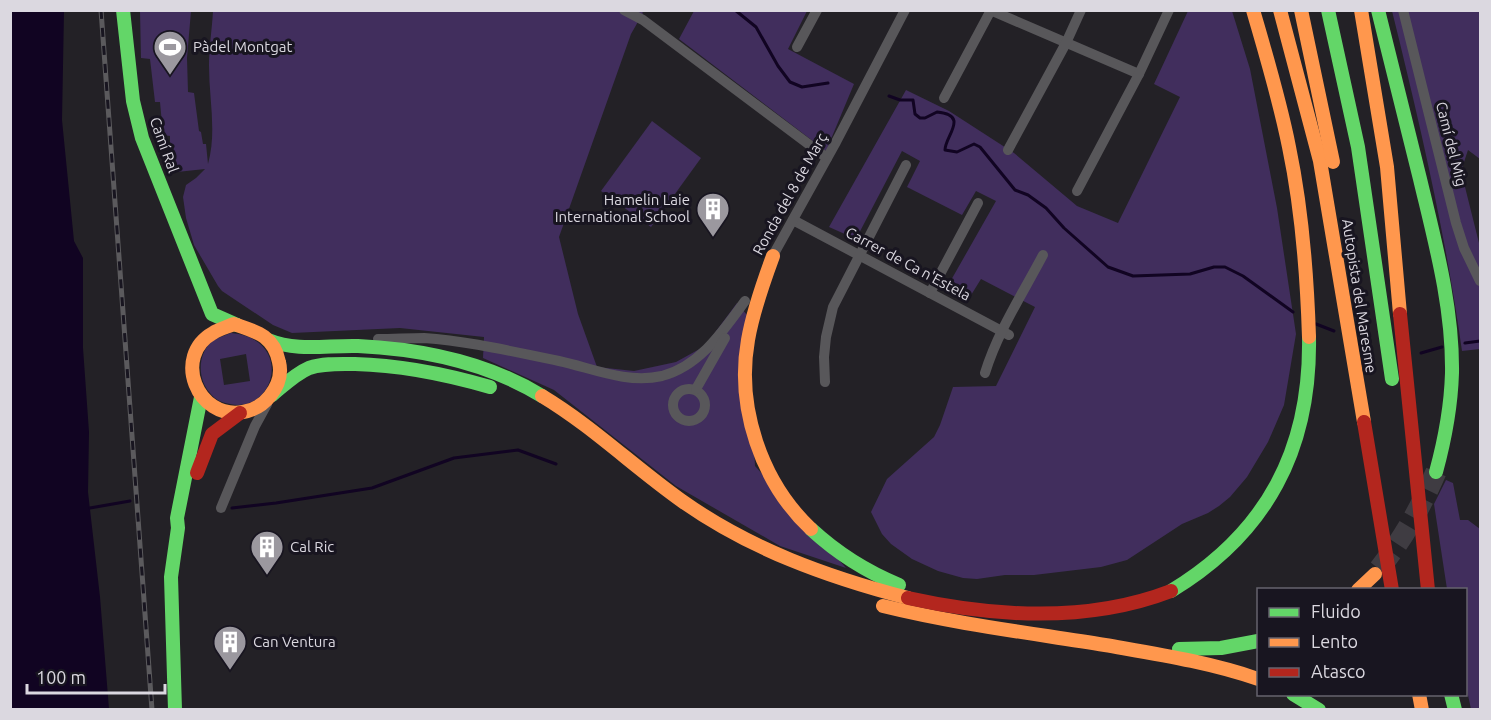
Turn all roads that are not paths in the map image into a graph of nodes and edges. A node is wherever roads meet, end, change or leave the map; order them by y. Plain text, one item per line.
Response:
1 (123, 10) edge
2 (624, 10) edge
3 (817, 10) edge
4 (905, 10) edge
5 (1081, 10) edge
6 (1169, 10) edge
7 (1253, 10) edge
8 (1280, 10) edge
9 (1301, 10) edge
10 (1328, 10) edge
11 (1362, 10) edge
12 (1378, 10) edge
13 (1403, 10) edge
14 (991, 11) edge
15 (1066, 43) junction
16 (797, 47) dead end
17 (1139, 74) junction
18 (944, 98) dead end
19 (1008, 150) dead end
20 (827, 158) junction
21 (906, 165) dead end
22 (1077, 191) dead end
23 (978, 203) dead end
24 (793, 220) junction
25 (858, 255) junction
26 (1043, 255) dead end
27 (773, 256) junction
28 (1480, 281) edge
29 (199, 285) junction
30 (930, 293) junction
31 (745, 301) junction
32 (234, 324) junction
33 (1006, 333) junction
34 (207, 334) junction
35 (268, 340) junction
36 (314, 347) junction
37 (985, 373) dead end
38 (825, 382) dead end
39 (696, 390) dead end
40 (272, 395) junction
41 (201, 397) junction
42 (255, 409) junction
43 (240, 413) junction
44 (255, 426) junction
45 (574, 434) dead end
46 (1436, 472) tunnel mouth
47 (663, 504) dead end
48 (221, 508) dead end
49 (680, 516) dead end
50 (178, 528) junction
51 (1425, 569) junction
52 (1375, 574) tunnel mouth
53 (1360, 588) edge
54 (1392, 588) edge
55 (1401, 588) edge
56 (1428, 588) edge
57 (873, 603) dead end
58 (944, 604) junction
59 (1257, 641) edge
60 (1121, 647) junction
61 (1257, 679) edge
62 (1296, 696) edge
63 (175, 710) edge
64 (1319, 710) edge

1 - 29 main road, Camí Ral
2 - 20 street
3 - 16 street
4 - 20 street, Ronda del 8 de Març
5 - 15 street
6 - 17 street
7 - 58 main road
8 - 54 main road, Autopista del Maresme
9 - 55 main road
10 - 51 main road
11 - 51 main road
12 - 46 main road
13 - 28 street, Camí del Mig
14 - 15 street
14 - 18 street
15 - 17 street
15 - 19 street
17 - 22 street
20 - 24 street, Ronda del 8 de Març
21 - 25 street
23 - 30 street
24 - 25 street, Carrer de Ca n'Estela
24 - 27 street, Ronda del 8 de Març
25 - 30 street, Carrer de Ca n'Estela
25 - 38 street
26 - 33 street
27 - 31 street, Ronda del 8 de Març
27 - 58 main road
29 - 32 main road
29 - 34 main road
30 - 33 street, Carrer de Ca n'Estela
31 - 36 street
31 - 39 street, Ronda del 8 de Març
32 - 34 main road
32 - 35 main road
33 - 37 street
34 - 41 main road
35 - 36 main road
35 - 40 main road
36 - 58 main road
40 - 42 main road
40 - 44 street
40 - 45 main road
41 - 43 main road
41 - 50 main road
42 - 43 main road
42 - 44 street
43 - 50 main road
44 - 48 street
47 - 49 main road
50 - 63 main road
51 - 56 main road
52 - 53 main road
57 - 60 main road
59 - 60 main road
60 - 61 main road
62 - 64 main road

